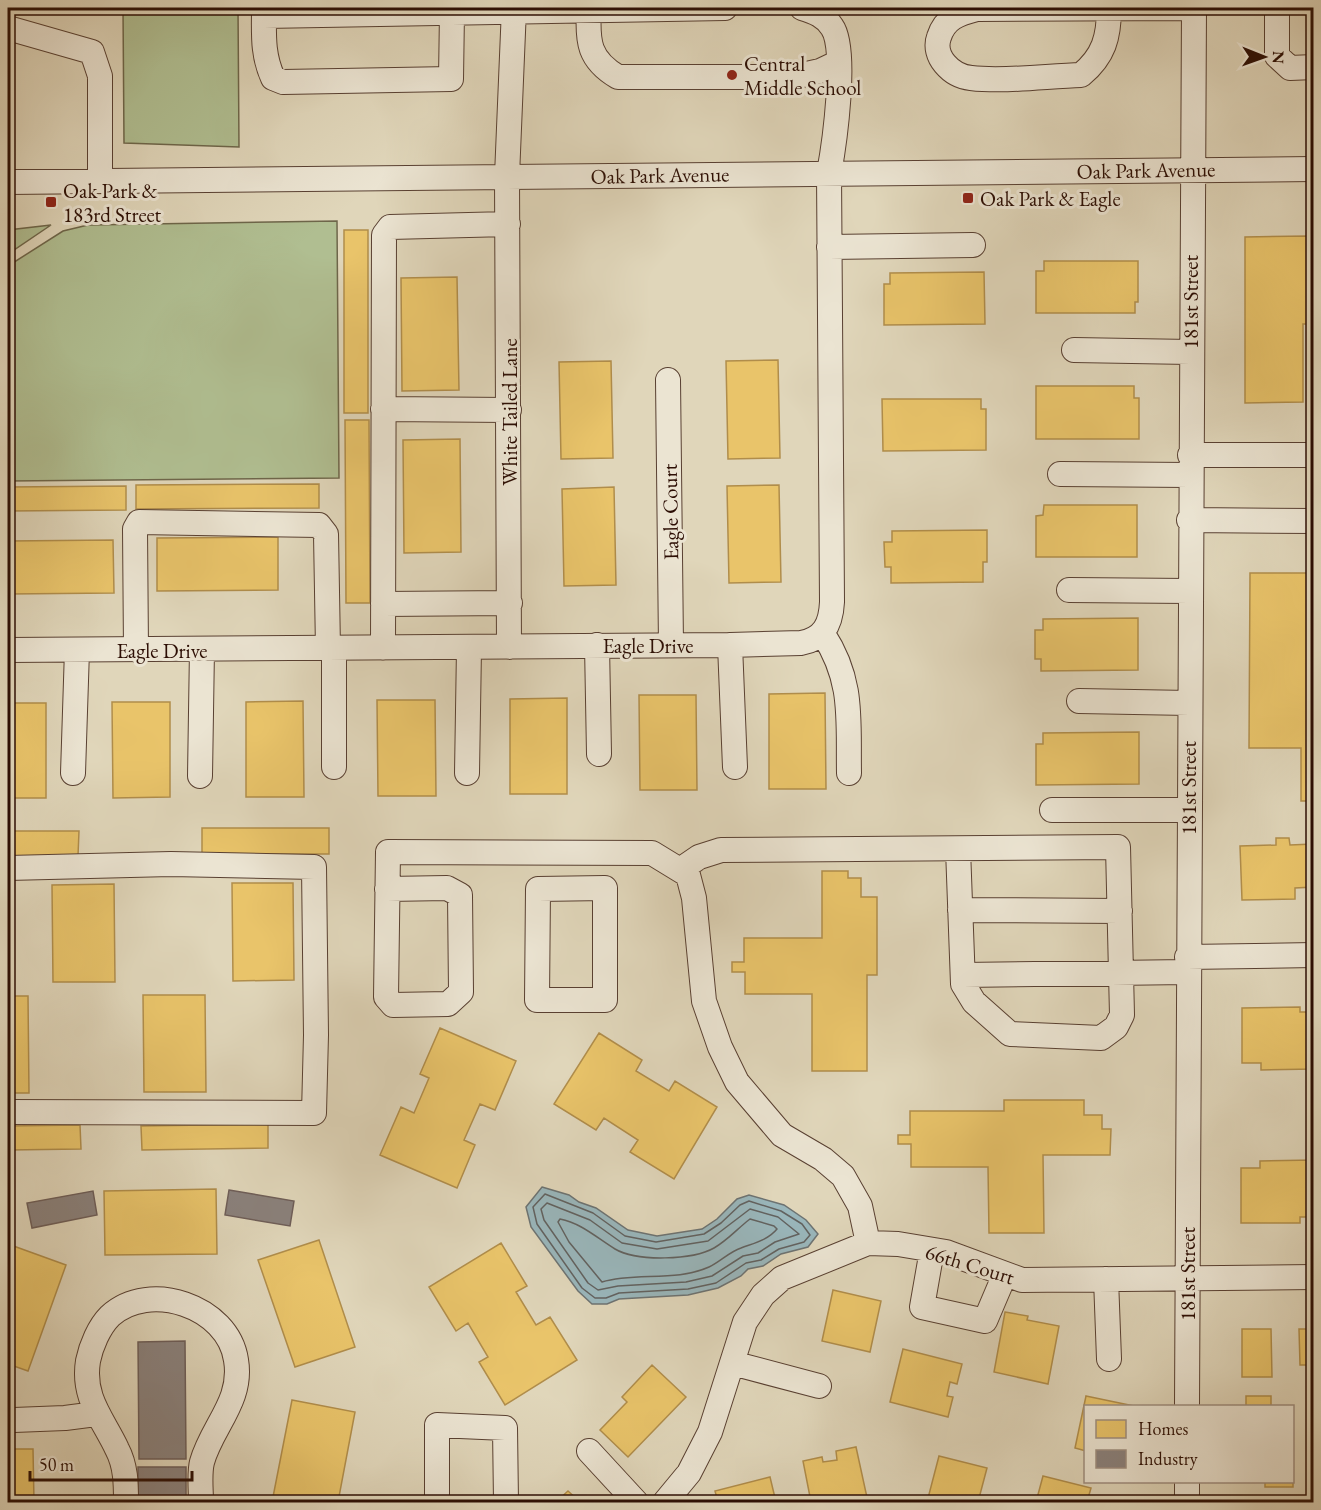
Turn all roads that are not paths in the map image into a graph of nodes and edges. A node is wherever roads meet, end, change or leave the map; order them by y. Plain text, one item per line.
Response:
1 (725, 8) edge
2 (802, 8) edge
3 (1109, 8) edge
4 (1194, 8) edge
5 (1277, 8) edge
6 (514, 9) edge
7 (590, 10) junction
8 (264, 12) edge
9 (452, 12) junction
10 (8, 28) edge
11 (839, 62) junction
12 (1314, 67) edge
13 (1314, 169) edge
14 (1191, 170) junction
15 (829, 173) junction
16 (507, 176) junction
17 (100, 181) junction
18 (8, 182) edge
19 (507, 224) junction
20 (974, 245) dead end
21 (829, 247) junction
22 (1074, 350) dead end
23 (1190, 352) junction
24 (668, 380) dead end
25 (383, 409) junction
26 (509, 410) junction
27 (1314, 455) edge
28 (1190, 465) junction
29 (1060, 474) dead end
30 (1189, 520) junction
31 (1314, 521) edge
32 (1070, 590) dead end
33 (1189, 591) junction
34 (510, 603) junction
35 (383, 604) junction
36 (823, 634) junction
37 (597, 645) junction
38 (671, 645) junction
39 (730, 645) junction
40 (510, 647) junction
41 (383, 648) junction
42 (469, 648) junction
43 (202, 649) junction
44 (331, 649) junction
45 (8, 650) edge
46 (77, 650) junction
47 (136, 650) junction
48 (1079, 701) dead end
49 (1189, 703) junction
50 (599, 754) dead end
51 (334, 767) dead end
52 (735, 767) dead end
53 (73, 773) dead end
54 (467, 773) dead end
55 (849, 773) dead end
56 (200, 776) dead end
57 (1052, 810) dead end
58 (1188, 810) junction
59 (958, 849) junction
60 (575, 853) junction
61 (8, 868) edge
62 (680, 870) junction
63 (387, 889) junction
64 (575, 889) junction
65 (960, 910) junction
66 (1120, 911) junction
67 (1314, 955) edge
68 (1187, 964) junction
69 (1121, 973) junction
70 (963, 975) junction
71 (8, 1112) edge
72 (868, 1244) junction
73 (932, 1250) junction
74 (1005, 1274) junction
75 (1314, 1277) edge
76 (1188, 1278) junction
77 (1106, 1279) junction
78 (1109, 1359) dead end
79 (732, 1363) junction
80 (819, 1386) dead end
81 (1188, 1405) edge
82 (96, 1414) junction
83 (14, 1420) dead end
84 (589, 1451) dead end
85 (1188, 1483) edge
86 (126, 1503) edge
87 (201, 1503) edge
88 (437, 1503) edge
89 (506, 1503) edge
90 (636, 1503) edge
91 (665, 1503) edge
92 (1188, 1503) edge

1 - 7 street
2 - 11 street
3 - 3 street
3 - 4 street
4 - 14 street, 181st Street
5 - 12 street
6 - 7 street
6 - 9 street
6 - 16 street, White Tailed Lane
7 - 11 street
8 - 9 street
8 - 9 street
10 - 17 street
11 - 15 street
13 - 14 street, Oak Park Avenue
14 - 15 street, Oak Park Avenue
14 - 23 street, 181st Street
15 - 16 street, Oak Park Avenue
15 - 21 street
16 - 17 street, Oak Park Avenue
16 - 19 street, White Tailed Lane
17 - 18 street, Oak Park Avenue
19 - 25 street
19 - 26 street, White Tailed Lane
20 - 21 street
21 - 36 street
22 - 23 street
23 - 28 street, 181st Street
24 - 38 street, Eagle Court
25 - 26 street
25 - 35 street
26 - 34 street, White Tailed Lane
27 - 28 street
28 - 29 street
28 - 30 street, 181st Street
30 - 31 street
30 - 33 street, 181st Street
32 - 33 street
33 - 49 street, 181st Street
34 - 35 street
34 - 40 street, White Tailed Lane
35 - 41 street
36 - 39 street, Eagle Drive
36 - 55 street
37 - 38 street, Eagle Drive
37 - 40 street, Eagle Drive
37 - 50 street
38 - 39 street, Eagle Drive
39 - 52 street
40 - 42 street, Eagle Drive
41 - 42 street, Eagle Drive
41 - 44 street, Eagle Drive
42 - 54 street
43 - 44 street, Eagle Drive
43 - 47 street, Eagle Drive
43 - 56 street
44 - 47 street
44 - 51 street
45 - 46 street, Eagle Drive
46 - 47 street, Eagle Drive
46 - 53 street
48 - 49 street
49 - 58 street, 181st Street
57 - 58 street
58 - 68 street, 181st Street
59 - 62 street
59 - 65 street
59 - 66 street
60 - 62 street
60 - 63 street
60 - 64 street
61 - 71 street
62 - 72 street
63 - 63 street
64 - 64 street
65 - 66 street
65 - 70 street
66 - 69 street
67 - 68 street
68 - 69 street
68 - 76 street, 181st Street
69 - 70 street
69 - 70 street
72 - 73 street, 66th Court
72 - 79 street, 66th Court
73 - 74 street, 66th Court
73 - 74 street
74 - 77 street, 66th Court
75 - 76 street, 66th Court
76 - 77 street, 66th Court
76 - 81 street, 181st Street
77 - 78 street
79 - 80 street
79 - 91 street, 66th Court
82 - 83 street
82 - 86 street
82 - 87 street
84 - 90 street
85 - 92 street
88 - 89 street

